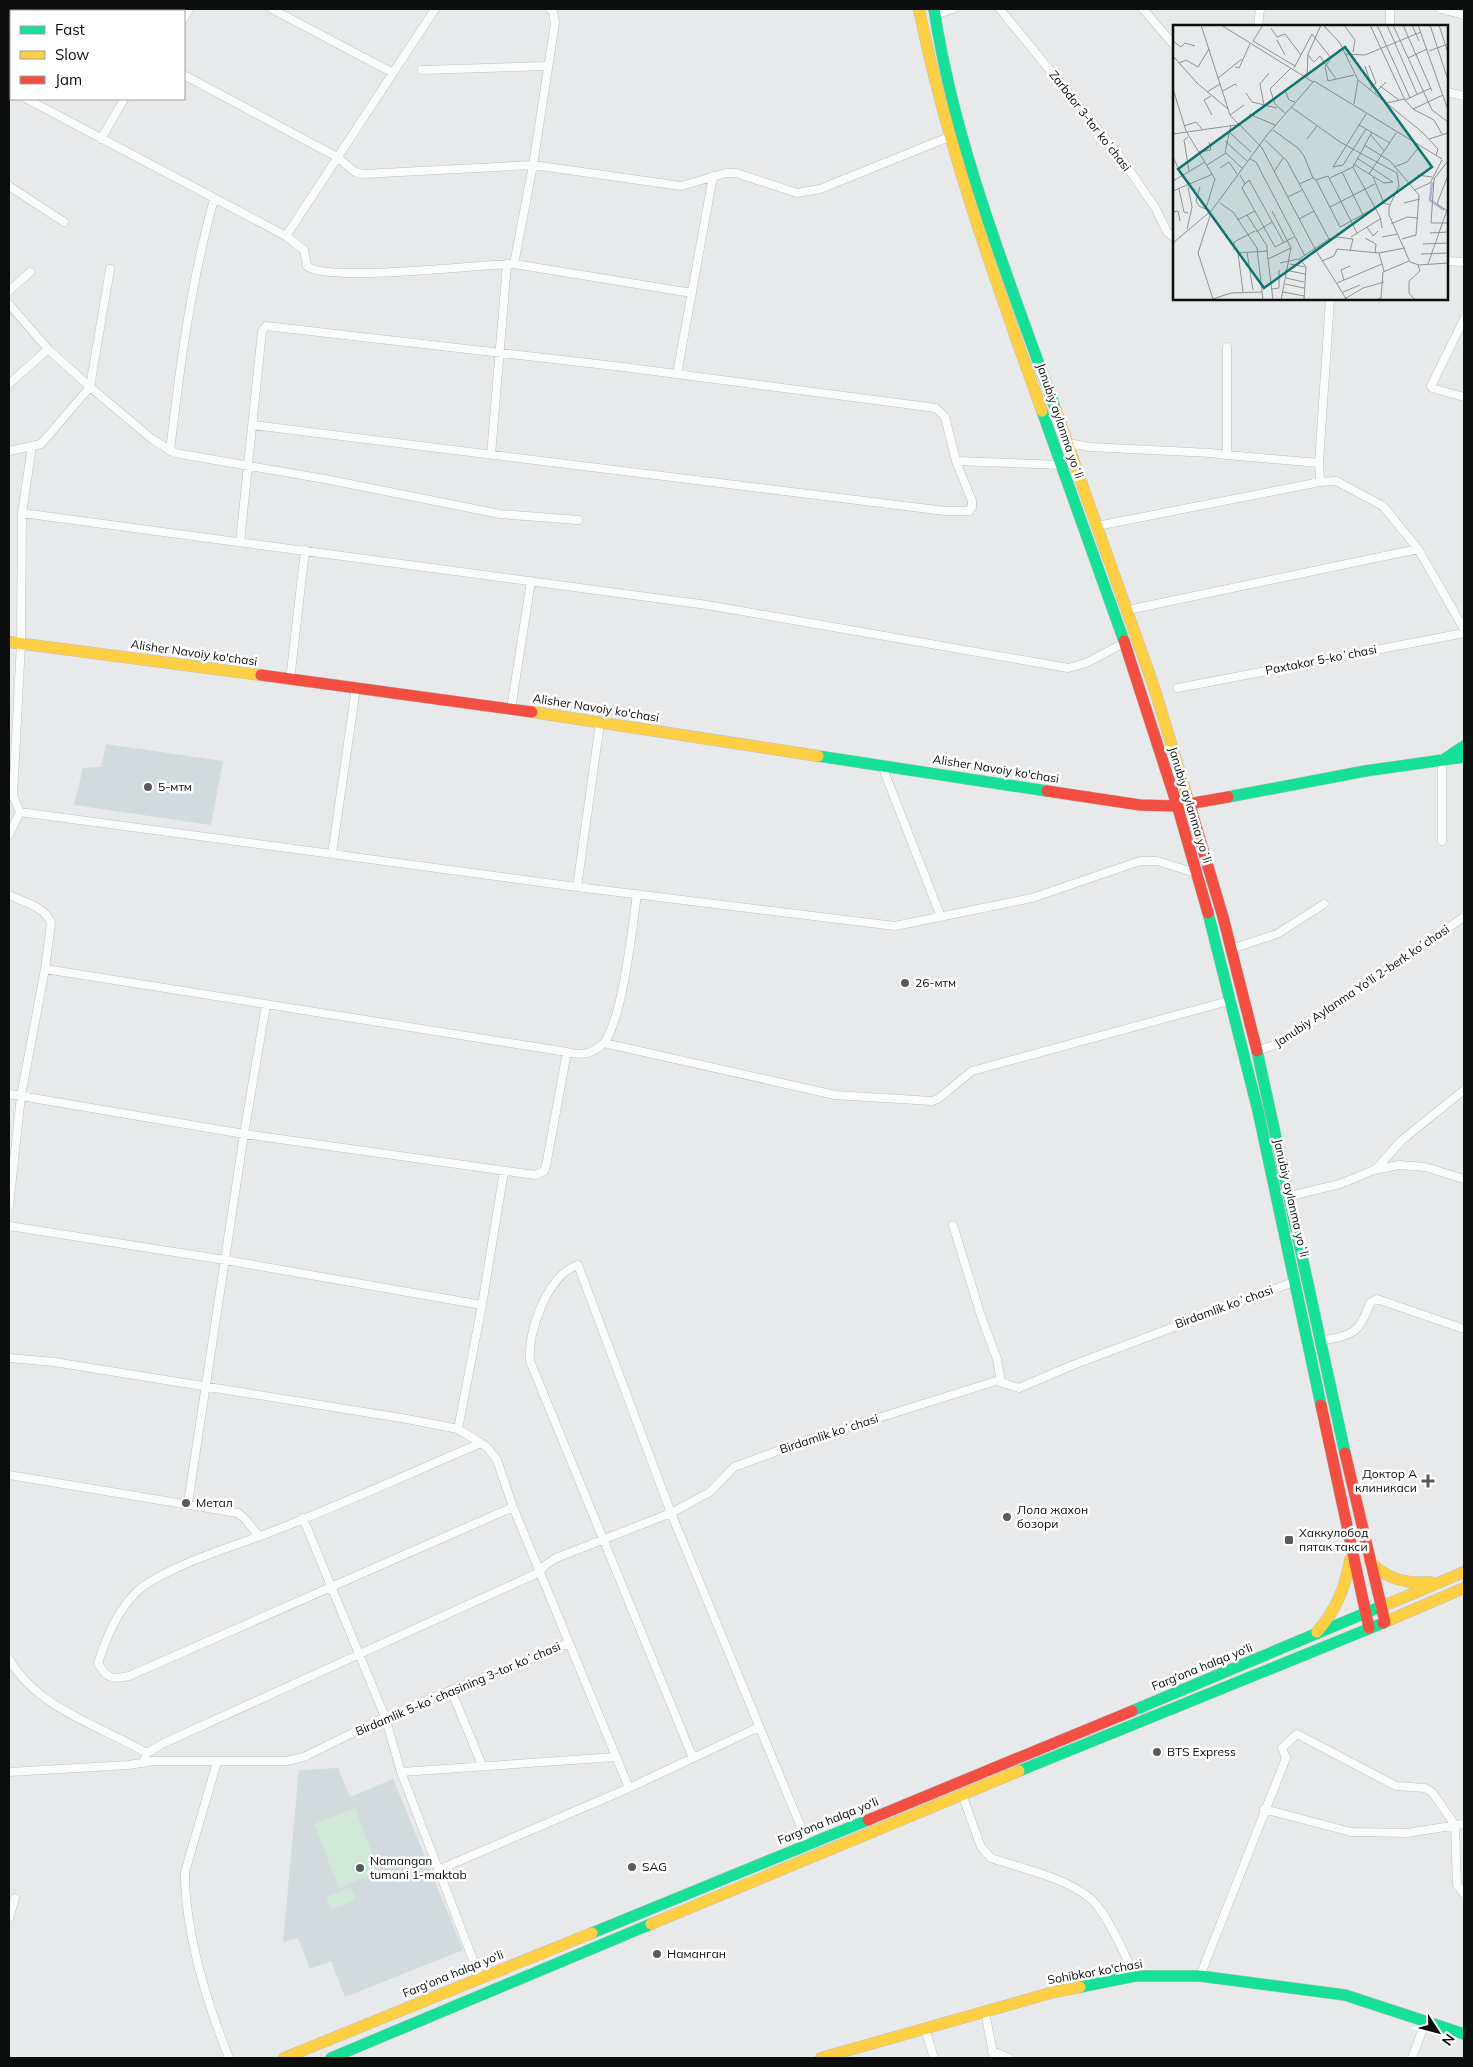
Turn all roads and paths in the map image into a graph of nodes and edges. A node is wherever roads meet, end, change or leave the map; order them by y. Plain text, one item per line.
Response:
1 (272, 9) edge
2 (435, 9) edge
3 (550, 9) edge
4 (953, 9) edge
5 (1000, 9) edge
6 (1143, 9) edge
7 (1260, 9) edge
8 (1390, 9) edge
9 (1441, 9) edge
10 (917, 11) edge
11 (934, 12) edge
12 (1464, 15) edge
13 (1258, 25) edge
14 (1390, 25) edge
15 (1173, 44) edge
16 (547, 66) junction
17 (422, 70) dead end
18 (393, 73) junction
19 (185, 76) edge
20 (1448, 92) edge
21 (1464, 96) edge
22 (29, 100) edge
23 (123, 100) edge
24 (949, 137) junction
25 (100, 139) junction
26 (337, 157) junction
27 (533, 165) junction
28 (713, 176) junction
29 (9, 186) edge
30 (214, 199) junction
31 (64, 222) dead end
32 (286, 236) junction
33 (1173, 236) edge
34 (1448, 261) edge
35 (1464, 262) edge
36 (511, 264) junction
37 (110, 268) dead end
38 (30, 272) dead end
39 (9, 291) edge
40 (692, 293) junction
41 (1330, 300) edge
42 (9, 304) edge
43 (1464, 319) edge
44 (1227, 347) dead end
45 (48, 349) junction
46 (500, 353) junction
47 (677, 374) junction
48 (9, 384) edge
49 (90, 387) junction
50 (1464, 398) edge
51 (253, 425) junction
52 (1068, 443) junction
53 (32, 446) junction
54 (9, 451) edge
55 (170, 451) junction
56 (491, 455) junction
57 (1227, 456) junction
58 (956, 461) junction
59 (1319, 463) junction
60 (1061, 465) junction
61 (248, 467) junction
62 (1320, 482) junction
63 (22, 513) junction
64 (578, 520) dead end
65 (1097, 526) junction
66 (240, 542) junction
67 (1418, 549) junction
68 (305, 550) junction
69 (531, 581) junction
70 (1128, 610) junction
71 (1464, 631) edge
72 (9, 642) edge
73 (21, 643) junction
74 (1124, 644) junction
75 (290, 680) junction
76 (356, 688) junction
77 (1178, 688) dead end
78 (511, 709) junction
79 (600, 723) junction
80 (1464, 746) edge
81 (1464, 757) edge
82 (1442, 760) junction
83 (882, 766) junction
84 (1190, 804) junction
85 (1177, 806) junction
86 (20, 812) junction
87 (9, 835) edge
88 (1442, 841) dead end
89 (332, 854) junction
90 (1196, 873) junction
91 (577, 887) junction
92 (637, 894) junction
93 (9, 895) edge
94 (1324, 904) dead end
95 (941, 917) junction
96 (1464, 917) edge
97 (1231, 949) junction
98 (45, 969) junction
99 (1232, 1000) junction
100 (266, 1005) junction
101 (604, 1043) junction
102 (1257, 1050) junction
103 (567, 1052) junction
104 (1464, 1090) edge
105 (9, 1094) edge
106 (21, 1096) junction
107 (244, 1134) junction
108 (1374, 1170) junction
109 (504, 1171) junction
110 (1464, 1179) edge
111 (1290, 1196) junction
112 (9, 1206) edge
113 (953, 1225) dead end
114 (9, 1226) edge
115 (225, 1260) junction
116 (1302, 1279) junction
117 (482, 1306) junction
118 (1464, 1329) edge
119 (1320, 1341) junction
120 (9, 1358) edge
121 (1001, 1382) junction
122 (205, 1388) junction
123 (458, 1429) junction
124 (481, 1443) junction
125 (9, 1476) edge
126 (188, 1503) junction
127 (513, 1507) junction
128 (671, 1513) junction
129 (303, 1518) junction
130 (259, 1536) junction
131 (603, 1538) junction
132 (1352, 1551) junction
133 (1370, 1562) junction
134 (540, 1572) junction
135 (1464, 1572) edge
136 (1445, 1580) junction
137 (331, 1586) junction
138 (1462, 1590) edge
139 (1381, 1607) junction
140 (1366, 1613) junction
141 (1385, 1622) junction
142 (1369, 1628) junction
143 (1312, 1636) junction
144 (570, 1643) junction
145 (359, 1653) junction
146 (9, 1659) edge
147 (451, 1690) junction
148 (385, 1717) junction
149 (759, 1727) junction
150 (148, 1752) junction
151 (616, 1758) junction
152 (693, 1758) junction
153 (218, 1762) junction
154 (143, 1763) junction
155 (482, 1765) junction
156 (9, 1772) edge
157 (401, 1772) junction
158 (629, 1788) junction
159 (962, 1794) junction
160 (1264, 1809) junction
161 (1464, 1824) edge
162 (1455, 1825) junction
163 (808, 1844) junction
164 (438, 1870) junction
165 (1464, 1894) edge
166 (15, 1898) dead end
167 (9, 1918) edge
168 (1135, 1976) junction
169 (1200, 1976) junction
170 (480, 1978) junction
171 (985, 2012) junction
172 (1425, 2023) junction
173 (925, 2029) junction
174 (1464, 2034) edge
175 (993, 2054) edge
176 (229, 2058) edge
177 (284, 2058) edge
178 (331, 2058) edge
179 (821, 2058) edge
180 (934, 2058) edge
181 (1009, 2058) edge
182 (1412, 2058) edge

1 - 18 street
2 - 18 street
3 - 16 street
4 - 11 street
5 - 33 street, Zarbdor 3-tor koʼchasi
6 - 15 street
7 - 13 street
8 - 14 street
9 - 12 street
10 - 24 main road, Janubiy aylanma yoʻli
11 - 52 main road, Janubiy aylanma yoʻli
16 - 17 street
16 - 27 street
18 - 26 street
19 - 26 street
20 - 21 street
22 - 25 street
23 - 25 street
24 - 28 street
24 - 60 main road, Janubiy aylanma yoʻli
25 - 30 street
26 - 27 street
26 - 32 street
27 - 28 street
27 - 36 street
28 - 40 street
29 - 31 street
30 - 32 street
30 - 55 street
32 - 36 street
34 - 35 street
36 - 40 street
36 - 46 street
37 - 49 street
38 - 39 street
40 - 47 street
41 - 59 street
42 - 45 street
43 - 50 street
44 - 57 street
45 - 48 street
45 - 49 street
46 - 47 street
46 - 51 street
46 - 56 street
47 - 58 street
49 - 53 street
49 - 55 street
51 - 56 street
51 - 61 street
52 - 57 street
52 - 65 main road, Janubiy aylanma yoʻli
53 - 54 street
53 - 63 street
55 - 61 street
56 - 58 street
57 - 59 street
58 - 60 street
59 - 62 street
60 - 74 main road, Janubiy aylanma yoʻli
61 - 64 street
61 - 66 street
62 - 65 street
62 - 67 street
63 - 66 street
63 - 73 street
65 - 70 main road, Janubiy aylanma yoʻli
66 - 68 street
67 - 70 street
67 - 71 street
68 - 69 street
68 - 75 street
69 - 74 street
69 - 78 street
70 - 84 main road, Janubiy aylanma yoʻli
71 - 77 street, Paxtakor 5-koʻchasi
72 - 73 main road, Alisher Navoiy ko'chasi
73 - 75 main road, Alisher Navoiy ko'chasi
73 - 86 street
74 - 85 main road, Janubiy aylanma yoʻli
75 - 76 main road, Alisher Navoiy ko'chasi
76 - 78 main road, Alisher Navoiy ko'chasi
76 - 89 street
78 - 79 main road, Alisher Navoiy ko'chasi
79 - 83 main road, Alisher Navoiy ko'chasi
79 - 91 street
80 - 82 main road
81 - 82 main road, Alisher Navoiy ko'chasi
82 - 84 main road, Alisher Navoiy ko'chasi
82 - 88 street
83 - 85 main road, Alisher Navoiy ko'chasi
83 - 95 street
84 - 85 main road, Alisher Navoiy ko'chasi
84 - 97 main road, Janubiy aylanma yoʻli
85 - 90 main road, Janubiy aylanma yoʻli
86 - 87 street
86 - 89 street
89 - 91 street
90 - 95 street
90 - 99 main road, Janubiy aylanma yoʻli
91 - 92 street
92 - 95 street
92 - 101 street
93 - 98 street
94 - 97 street
96 - 102 street, Janubiy Аylanma Yo'li 2-berk koʼchasi
97 - 102 main road, Janubiy aylanma yoʻli
98 - 100 street
98 - 106 street
99 - 101 street
99 - 116 main road, Janubiy aylanma yoʻli
100 - 103 street
100 - 107 street
101 - 103 street
102 - 111 main road, Janubiy aylanma yoʻli
103 - 109 street
104 - 108 street
105 - 106 street
106 - 107 street
106 - 112 street
107 - 109 street
107 - 115 street
108 - 110 street
108 - 111 street
109 - 117 street
111 - 116 main road, Janubiy aylanma yoʻli
113 - 121 street
114 - 115 street
115 - 117 street
115 - 122 street
116 - 119 main road, Janubiy aylanma yoʻli
116 - 121 street, Birdamlik koʻchasi
116 - 132 main road, Janubiy aylanma yoʻli
117 - 123 street
118 - 119 street
119 - 133 main road, Janubiy aylanma yoʻli
120 - 122 street
121 - 128 street, Birdamlik koʻchasi
122 - 123 street
122 - 126 street
123 - 124 street
124 - 127 street
124 - 129 street
125 - 126 street
126 - 130 street
127 - 134 street
127 - 137 street
128 - 131 street, Birdamlik koʻchasi
128 - 131 street
128 - 149 street
129 - 130 street
129 - 137 street
130 - 137 street
131 - 134 street, Birdamlik koʻchasi
131 - 152 street
132 - 140 main road, Janubiy aylanma yoʻli
132 - 143 main road
133 - 136 main road
133 - 139 main road, Janubiy aylanma yoʻli
134 - 144 street
134 - 145 street, Birdamlik koʻchasi
135 - 136 main road, Farg‘ona halqa yo‘li
136 - 139 main road, Farg‘ona halqa yo‘li
137 - 145 street
138 - 141 main road, Farg‘ona halqa yo‘li
139 - 140 main road, Farg‘ona halqa yo‘li
139 - 141 main road, Janubiy aylanma yoʻli
140 - 142 main road, Janubiy aylanma yoʻli
140 - 143 main road, Farg‘ona halqa yo‘li
141 - 142 main road, Farg‘ona halqa yo‘li
142 - 159 main road, Farg‘ona halqa yo‘li
143 - 163 main road, Farg‘ona halqa yo‘li
144 - 147 street, Birdamlik 5-koʻchasining 3-tor koʻchasi
144 - 151 street
145 - 148 street
145 - 150 street, Birdamlik koʻchasi
146 - 150 street
147 - 148 street, Birdamlik 5-koʻchasining 3-tor koʻchasi
147 - 155 street
148 - 153 street, Birdamlik 5-koʻchasining 3-tor koʻchasi
148 - 157 street
149 - 152 street
149 - 163 street
150 - 154 street
151 - 155 street
151 - 158 street
152 - 158 street
153 - 154 street, Birdamlik 5-koʻchasining 3-tor koʻchasi
153 - 176 street
154 - 156 street, Birdamlik 5-koʻchasining 3-tor koʻchasi
155 - 157 street
157 - 164 street
158 - 164 street
159 - 168 street
159 - 178 main road, Farg‘ona halqa yo‘li
160 - 162 street
160 - 162 street
160 - 169 street
161 - 162 street
162 - 165 street
163 - 170 main road, Farg‘ona halqa yo‘li
164 - 170 street
166 - 167 street
168 - 169 main road, Sohibkor ko'chasi
168 - 171 main road, Sohibkor ko'chasi
169 - 172 main road, Sohibkor ko'chasi
170 - 177 main road, Farg‘ona halqa yo‘li
171 - 173 main road, Sohibkor ko'chasi
171 - 175 street
172 - 174 main road, Sohibkor ko'chasi
172 - 182 street
173 - 179 main road, Sohibkor ko'chasi
173 - 180 street
175 - 181 street

